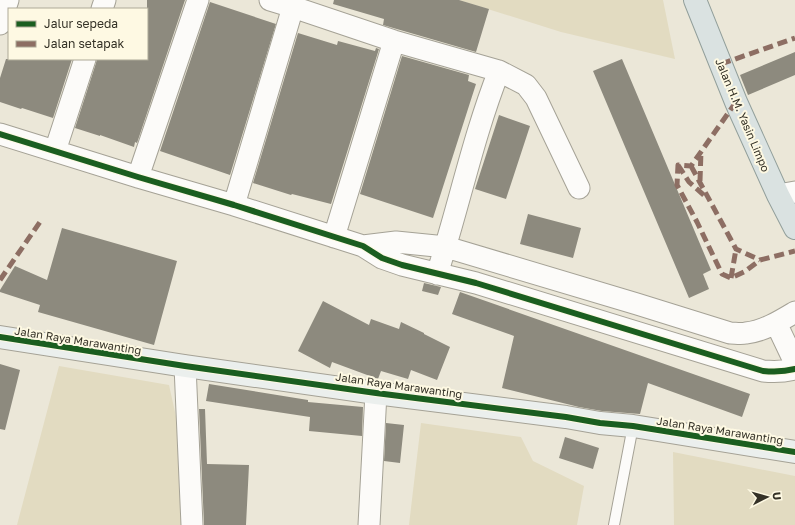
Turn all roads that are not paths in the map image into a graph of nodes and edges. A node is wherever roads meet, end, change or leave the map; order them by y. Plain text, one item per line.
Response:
1 (8, 0) edge
2 (198, 0) edge
3 (270, 0) edge
4 (695, 0) edge
5 (293, 7) junction
6 (0, 24) edge
7 (394, 41) junction
8 (85, 60) edge
9 (500, 71) junction
10 (0, 134) edge
11 (55, 151) junction
12 (138, 177) junction
13 (579, 188) dead end
14 (787, 194) edge
15 (234, 205) junction
16 (795, 228) edge
17 (334, 237) junction
18 (363, 246) junction
19 (446, 247) junction
20 (484, 258) junction
21 (437, 274) junction
22 (476, 283) junction
23 (795, 312) edge
24 (776, 323) junction
25 (0, 337) edge
26 (795, 363) edge
27 (185, 366) junction
28 (795, 369) edge
29 (376, 393) junction
30 (633, 426) junction
31 (795, 452) edge
32 (192, 525) edge
33 (370, 525) edge
34 (614, 525) edge

1 - 6 street
2 - 12 street
3 - 5 street
4 - 14 main road, Jalan H.M. Yasin Limpo
5 - 7 street
5 - 15 street
7 - 9 street
7 - 17 street
8 - 11 street
9 - 13 street
9 - 19 street
10 - 11 street
11 - 12 street
12 - 15 street
14 - 16 main road, Jalan H.M. Yasin Limpo
15 - 17 street
17 - 18 street
18 - 19 street
18 - 21 street
19 - 20 street
19 - 21 street
20 - 22 street
20 - 24 street
21 - 22 street
22 - 28 street
23 - 24 street
24 - 26 street
25 - 27 street, Jalan Raya Marawanting
27 - 29 street, Jalan Raya Marawanting
27 - 32 street
29 - 30 street, Jalan Raya Marawanting
29 - 33 street
30 - 31 street, Jalan Raya Marawanting
30 - 34 lane

